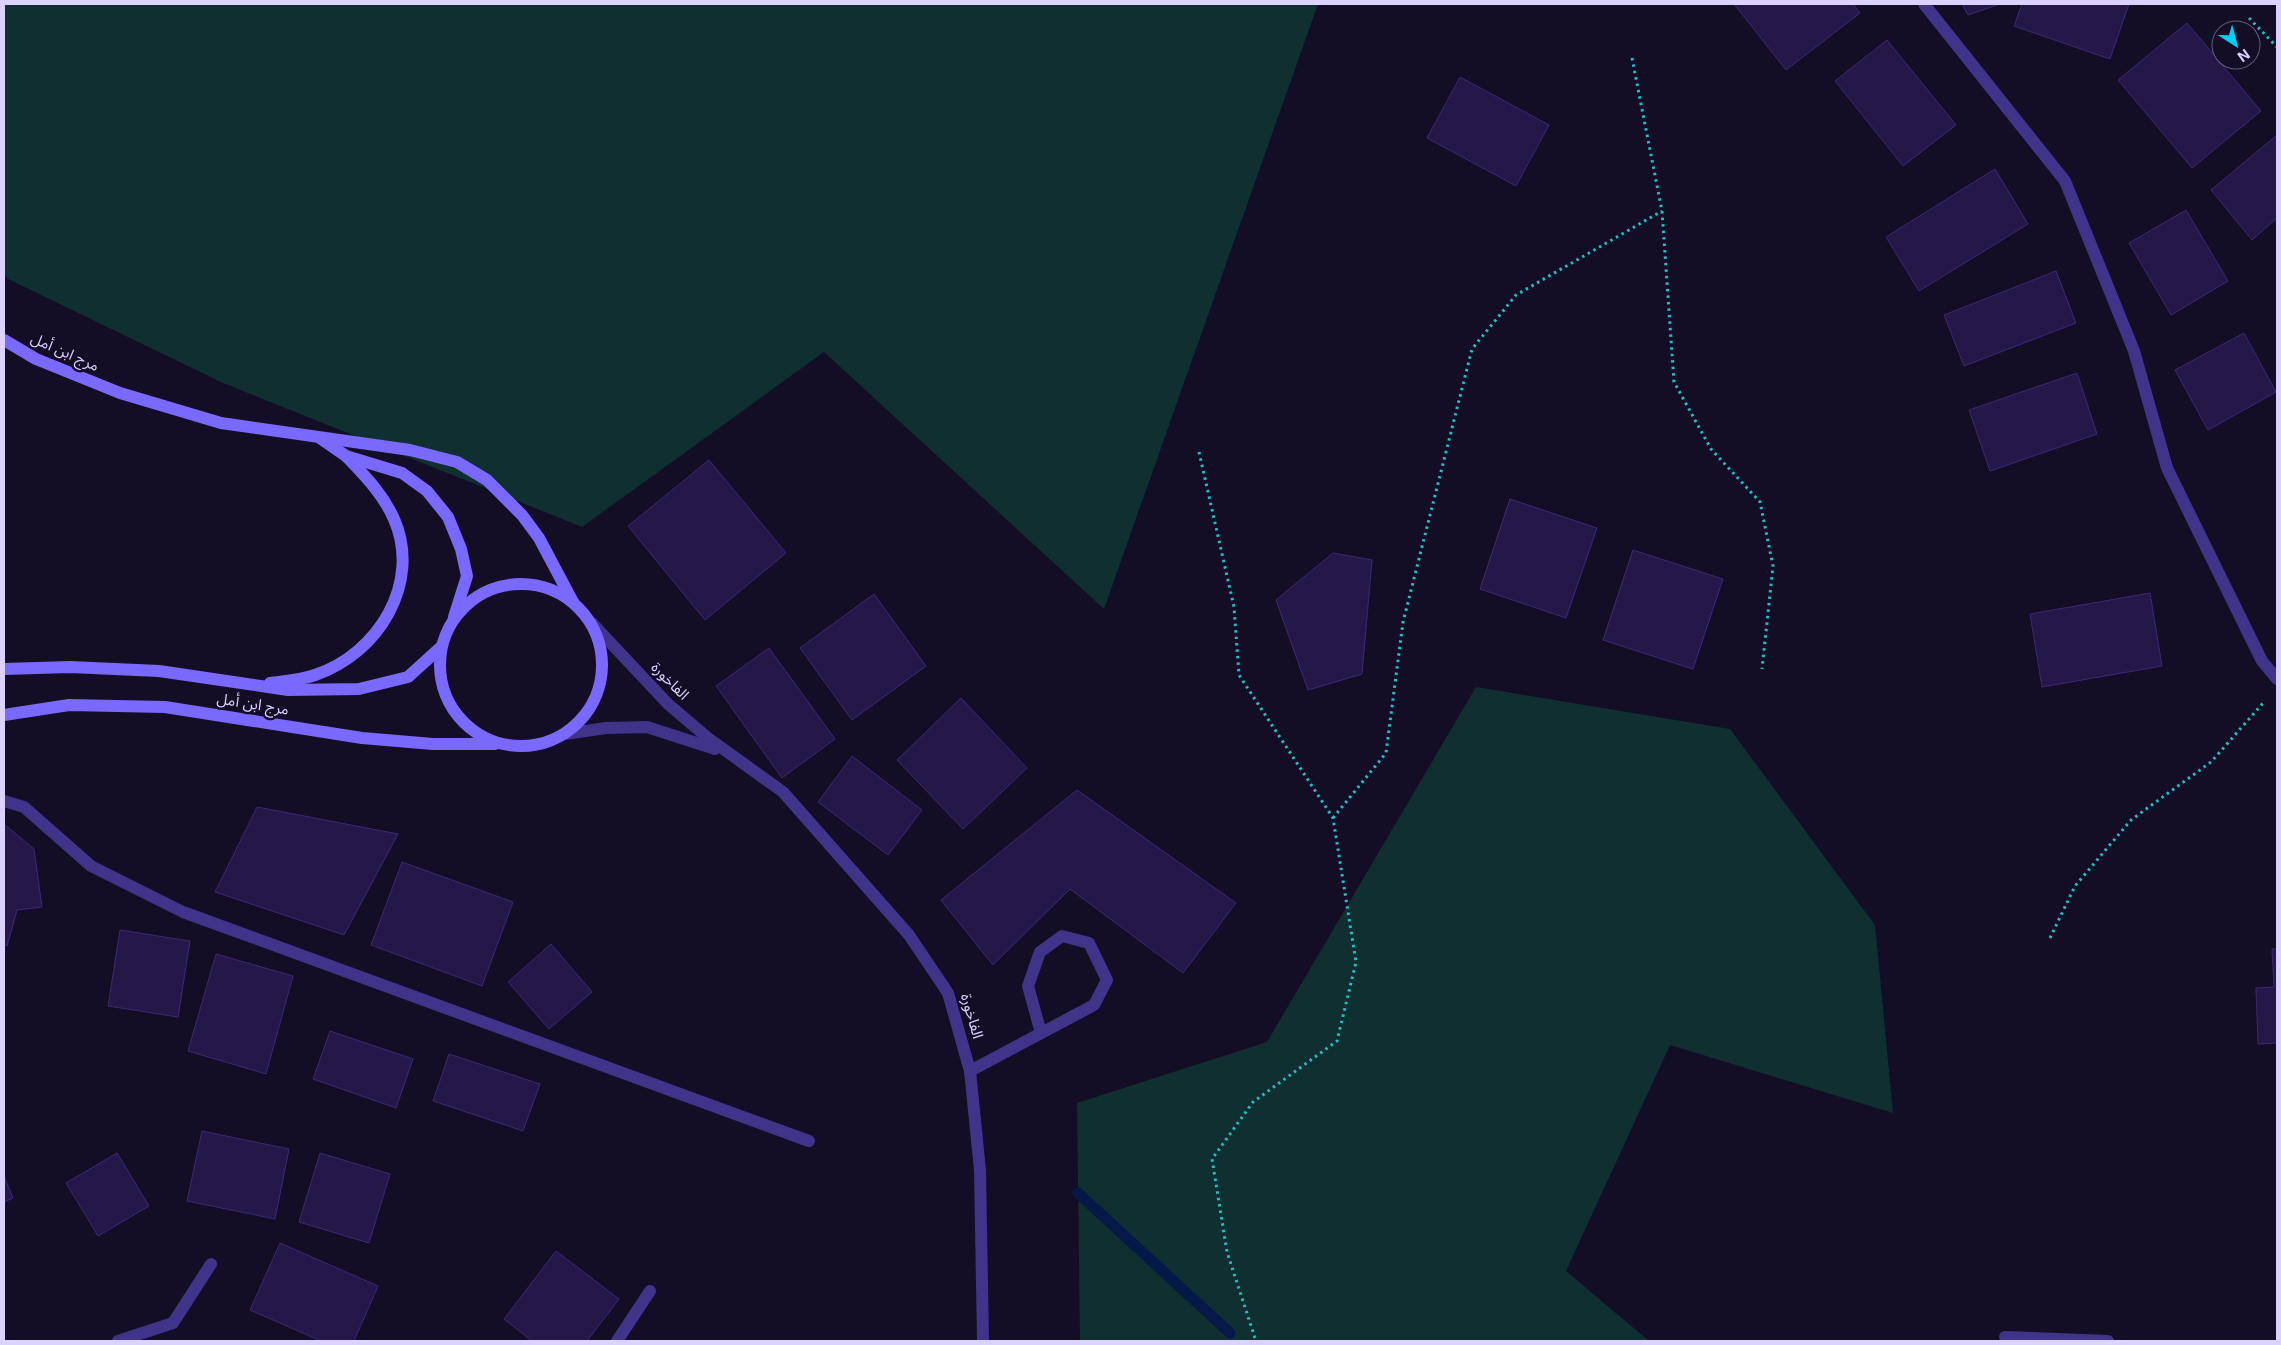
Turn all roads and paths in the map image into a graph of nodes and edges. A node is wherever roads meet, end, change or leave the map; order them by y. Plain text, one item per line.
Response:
1 (1924, 4) edge
2 (2249, 18) dead end
3 (2277, 47) edge
4 (1632, 58) dead end
5 (1662, 211) junction
6 (4, 340) edge
7 (318, 436) junction
8 (1198, 452) dead end
9 (346, 456) junction
10 (574, 602) junction
11 (452, 621) junction
12 (592, 623) junction
13 (441, 647) junction
14 (4, 669) edge
15 (1762, 669) dead end
16 (2277, 679) edge
17 (257, 686) junction
18 (2271, 694) dead end
19 (4, 715) edge
20 (565, 734) junction
21 (498, 744) junction
22 (732, 756) junction
23 (4, 801) edge
24 (1333, 818) junction
25 (2050, 938) dead end
26 (1041, 1034) junction
27 (970, 1071) junction
28 (809, 1142) dead end
29 (211, 1264) dead end
30 (650, 1291) dead end
31 (2005, 1337) dead end
32 (118, 1341) edge
33 (617, 1341) edge
34 (983, 1341) edge
35 (1256, 1341) edge
36 (2108, 1341) edge

1 - 16 street
2 - 3 path
4 - 5 path
5 - 15 path
5 - 24 path
6 - 7 street, مرج ابن أمل
7 - 9 street, مرج ابن أمل
7 - 10 street, مرج ابن أمل
8 - 24 path
9 - 11 street, مرج ابن أمل
9 - 17 street
10 - 11 street
10 - 12 street
11 - 13 street
12 - 20 street
12 - 22 street, الفاخورة
13 - 17 street, مرج ابن أمل
13 - 21 street
14 - 17 street, مرج ابن أمل
18 - 25 path
19 - 21 street, مرج ابن أمل
20 - 21 street
20 - 22 street, الفاخورة
22 - 27 street, الفاخورة
23 - 28 street
24 - 35 path
26 - 26 street
26 - 27 street
27 - 34 street, الفاخورة
29 - 32 street
30 - 33 street
31 - 36 street

